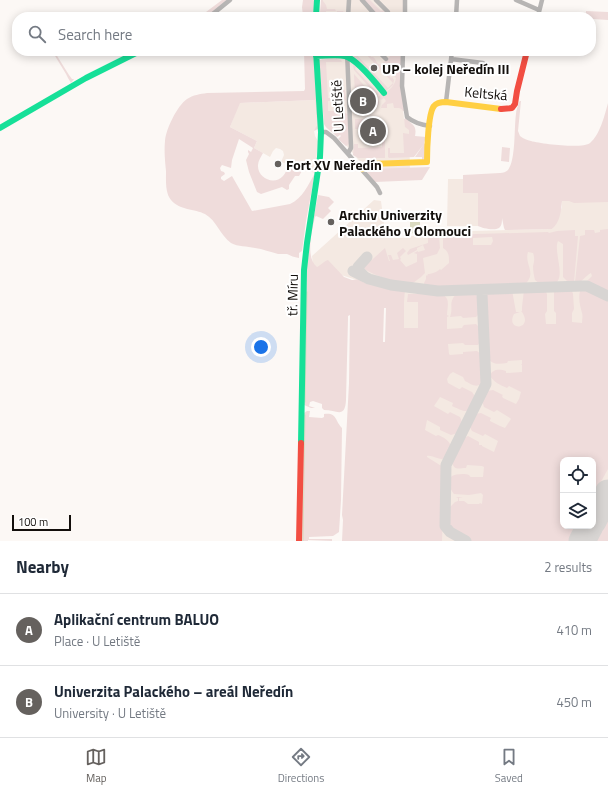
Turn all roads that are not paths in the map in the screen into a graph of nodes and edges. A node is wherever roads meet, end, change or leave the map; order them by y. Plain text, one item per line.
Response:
1 (230, 0) edge
2 (317, 0) edge
3 (349, 0) edge
4 (362, 0) edge
5 (376, 0) edge
6 (405, 0) edge
7 (457, 0) edge
8 (516, 0) edge
9 (542, 0) edge
10 (215, 12) edge
11 (316, 12) edge
12 (348, 12) edge
13 (373, 12) edge
14 (388, 12) edge
15 (405, 12) edge
16 (456, 12) edge
17 (535, 12) edge
18 (539, 12) edge
19 (129, 56) edge
20 (316, 56) edge
21 (347, 56) edge
22 (349, 56) edge
23 (382, 56) edge
24 (403, 56) edge
25 (451, 56) edge
26 (526, 56) edge
27 (451, 59) junction
28 (386, 60) dead end
29 (483, 63) dead end
30 (384, 93) dead end
31 (446, 102) junction
32 (430, 126) junction
33 (0, 128) edge
34 (321, 132) junction
35 (348, 153) junction
36 (362, 169) junction
37 (380, 193) dead end
38 (299, 541) edge

1 - 10 street
2 - 11 street
3 - 12 street
4 - 13 street
5 - 14 street
6 - 15 street
7 - 16 street
8 - 17 street
9 - 18 street
19 - 33 street
20 - 34 street, tř. Míru
21 - 35 street, U Letiště
22 - 30 street, U Letiště
23 - 28 street
24 - 32 street
25 - 27 street
26 - 31 street, Keltská
27 - 29 street
27 - 31 street
31 - 32 street
32 - 36 street
34 - 35 street
34 - 38 street, tř. Míru
35 - 36 street
36 - 37 street

